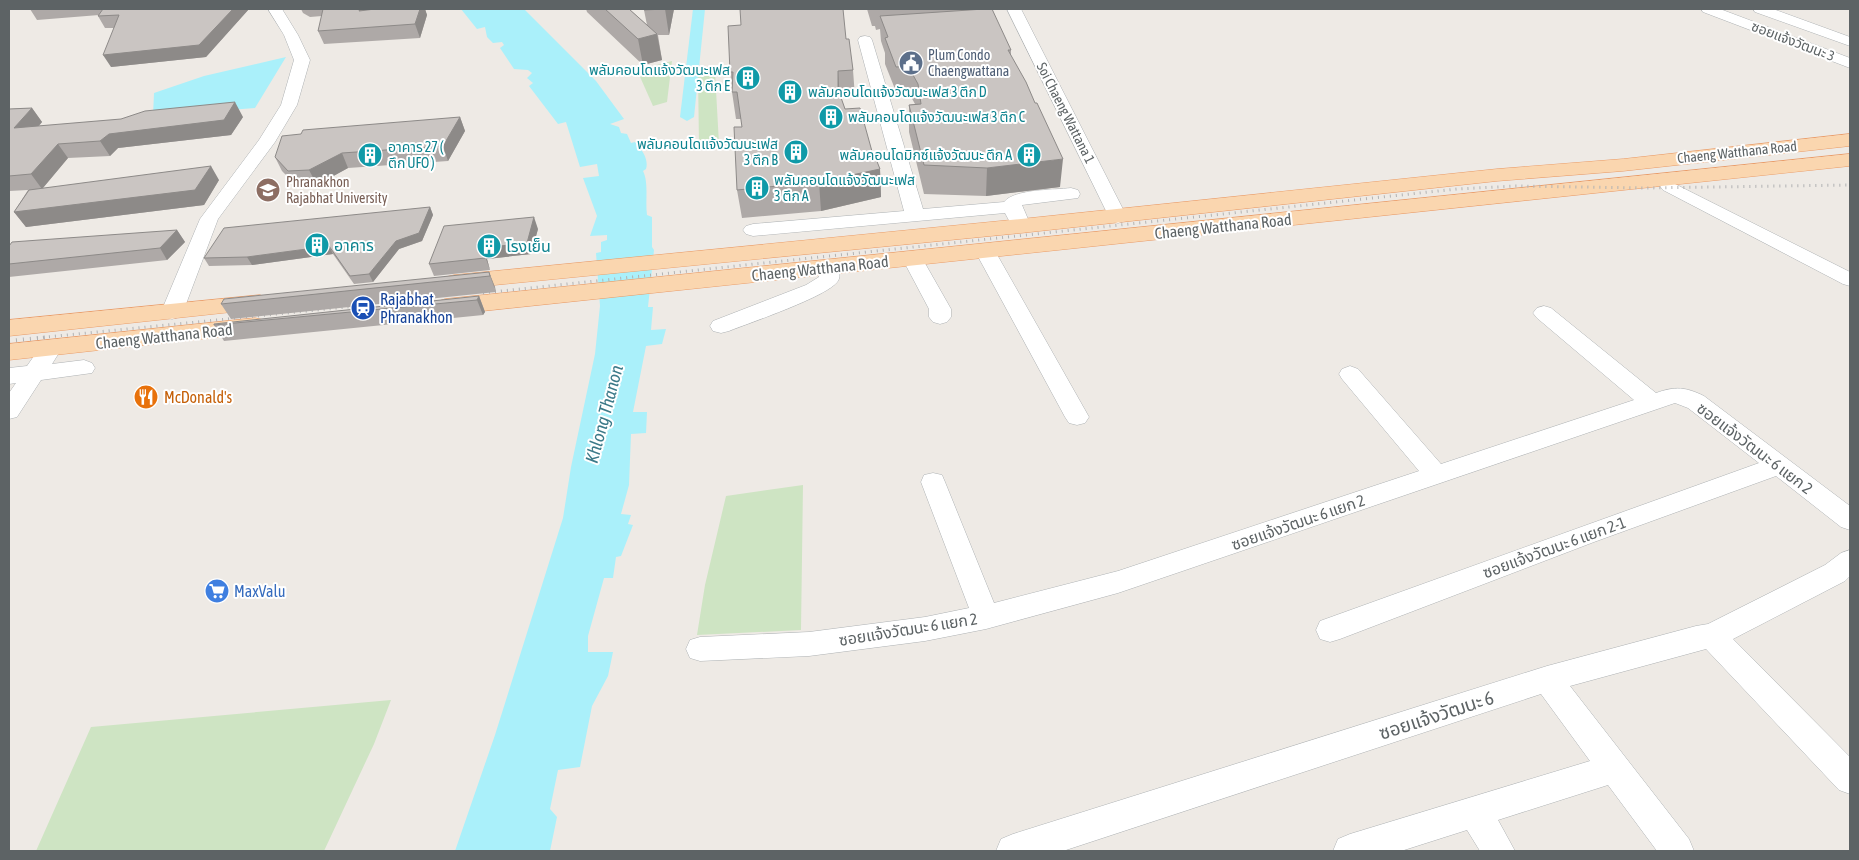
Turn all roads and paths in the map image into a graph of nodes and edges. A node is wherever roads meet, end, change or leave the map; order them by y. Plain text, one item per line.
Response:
1 (275, 9) edge
2 (1014, 9) edge
3 (1708, 9) edge
4 (1760, 9) edge
5 (1022, 24) junction
6 (1004, 26) dead end
7 (872, 37) dead end
8 (1850, 42) edge
9 (1850, 63) edge
10 (285, 140) edge
11 (1850, 140) edge
12 (266, 142) junction
13 (1850, 150) edge
14 (1850, 160) edge
15 (1789, 161) junction
16 (1623, 164) junction
17 (1850, 172) edge
18 (1632, 185) junction
19 (1669, 186) junction
20 (1071, 194) dead end
21 (915, 216) junction
22 (1118, 216) junction
23 (1018, 219) junction
24 (754, 230) dead end
25 (985, 251) junction
26 (912, 258) junction
27 (829, 267) junction
28 (1850, 280) edge
29 (437, 284) edge
30 (419, 310) edge
31 (172, 312) junction
32 (1544, 313) dead end
33 (940, 317) dead end
34 (721, 326) dead end
35 (9, 328) edge
36 (51, 348) junction
37 (9, 352) edge
38 (84, 368) dead end
39 (34, 373) junction
40 (1350, 374) dead end
41 (9, 376) edge
42 (1652, 402) junction
43 (9, 411) edge
44 (1077, 417) dead end
45 (1778, 466) junction
46 (1436, 475) junction
47 (933, 482) dead end
48 (1850, 520) edge
49 (1845, 573) edge
50 (986, 616) junction
51 (1330, 630) dead end
52 (1712, 636) junction
53 (700, 648) dead end
54 (1547, 679) junction
55 (1614, 768) junction
56 (1850, 779) edge
57 (1475, 812) junction
58 (1030, 848) edge
59 (1350, 851) edge
60 (1498, 851) edge
61 (1677, 851) edge

1 - 12 street
2 - 5 street, Soi Chaeng Wattana 1
3 - 9 street, ซอยแจ้งวัฒนะ 3
4 - 8 street
5 - 6 street
5 - 22 street, Soi Chaeng Wattana 1
7 - 21 street
10 - 12 street
11 - 16 main road, Chaeng Watthana Road
12 - 31 street
13 - 15 main road, Chaeng Watthana Road
14 - 15 main road, Chaeng Watthana Road
15 - 16 main road, Chaeng Watthana Road
15 - 18 main road, Chaeng Watthana Road
16 - 22 main road, Chaeng Watthana Road
17 - 19 main road, Chaeng Watthana Road
18 - 19 main road, Chaeng Watthana Road
18 - 25 main road, Chaeng Watthana Road
19 - 28 street
20 - 23 street
21 - 23 street
21 - 24 street
22 - 23 main road, Chaeng Watthana Road
23 - 29 main road, Chaeng Watthana Road
25 - 26 main road, Chaeng Watthana Road
25 - 44 street
26 - 27 main road, Chaeng Watthana Road
26 - 33 street
27 - 30 main road, Chaeng Watthana Road
27 - 34 street
31 - 35 main road, Chaeng Watthana Road
31 - 36 main road, Chaeng Watthana Road
32 - 42 street
36 - 37 main road, Chaeng Watthana Road
36 - 39 street
38 - 39 street
39 - 41 street
39 - 43 street
40 - 46 street
42 - 45 street, ซอยแจ้งวัฒนะ 6 แยก 2
42 - 46 street, ซอยแจ้งวัฒนะ 6 แยก 2
45 - 48 street, ซอยแจ้งวัฒนะ 6 แยก 2
45 - 51 street, ซอยแจ้งวัฒนะ 6 แยก 2-1
46 - 50 street, ซอยแจ้งวัฒนะ 6 แยก 2
47 - 50 street
49 - 52 street, ซอยแจ้งวัฒนะ 6
50 - 53 street, ซอยแจ้งวัฒนะ 6 แยก 2
52 - 54 street, ซอยแจ้งวัฒนะ 6
52 - 56 street
54 - 55 street
54 - 58 street, ซอยแจ้งวัฒนะ 6
55 - 57 street
55 - 61 street
57 - 59 street
57 - 60 street

